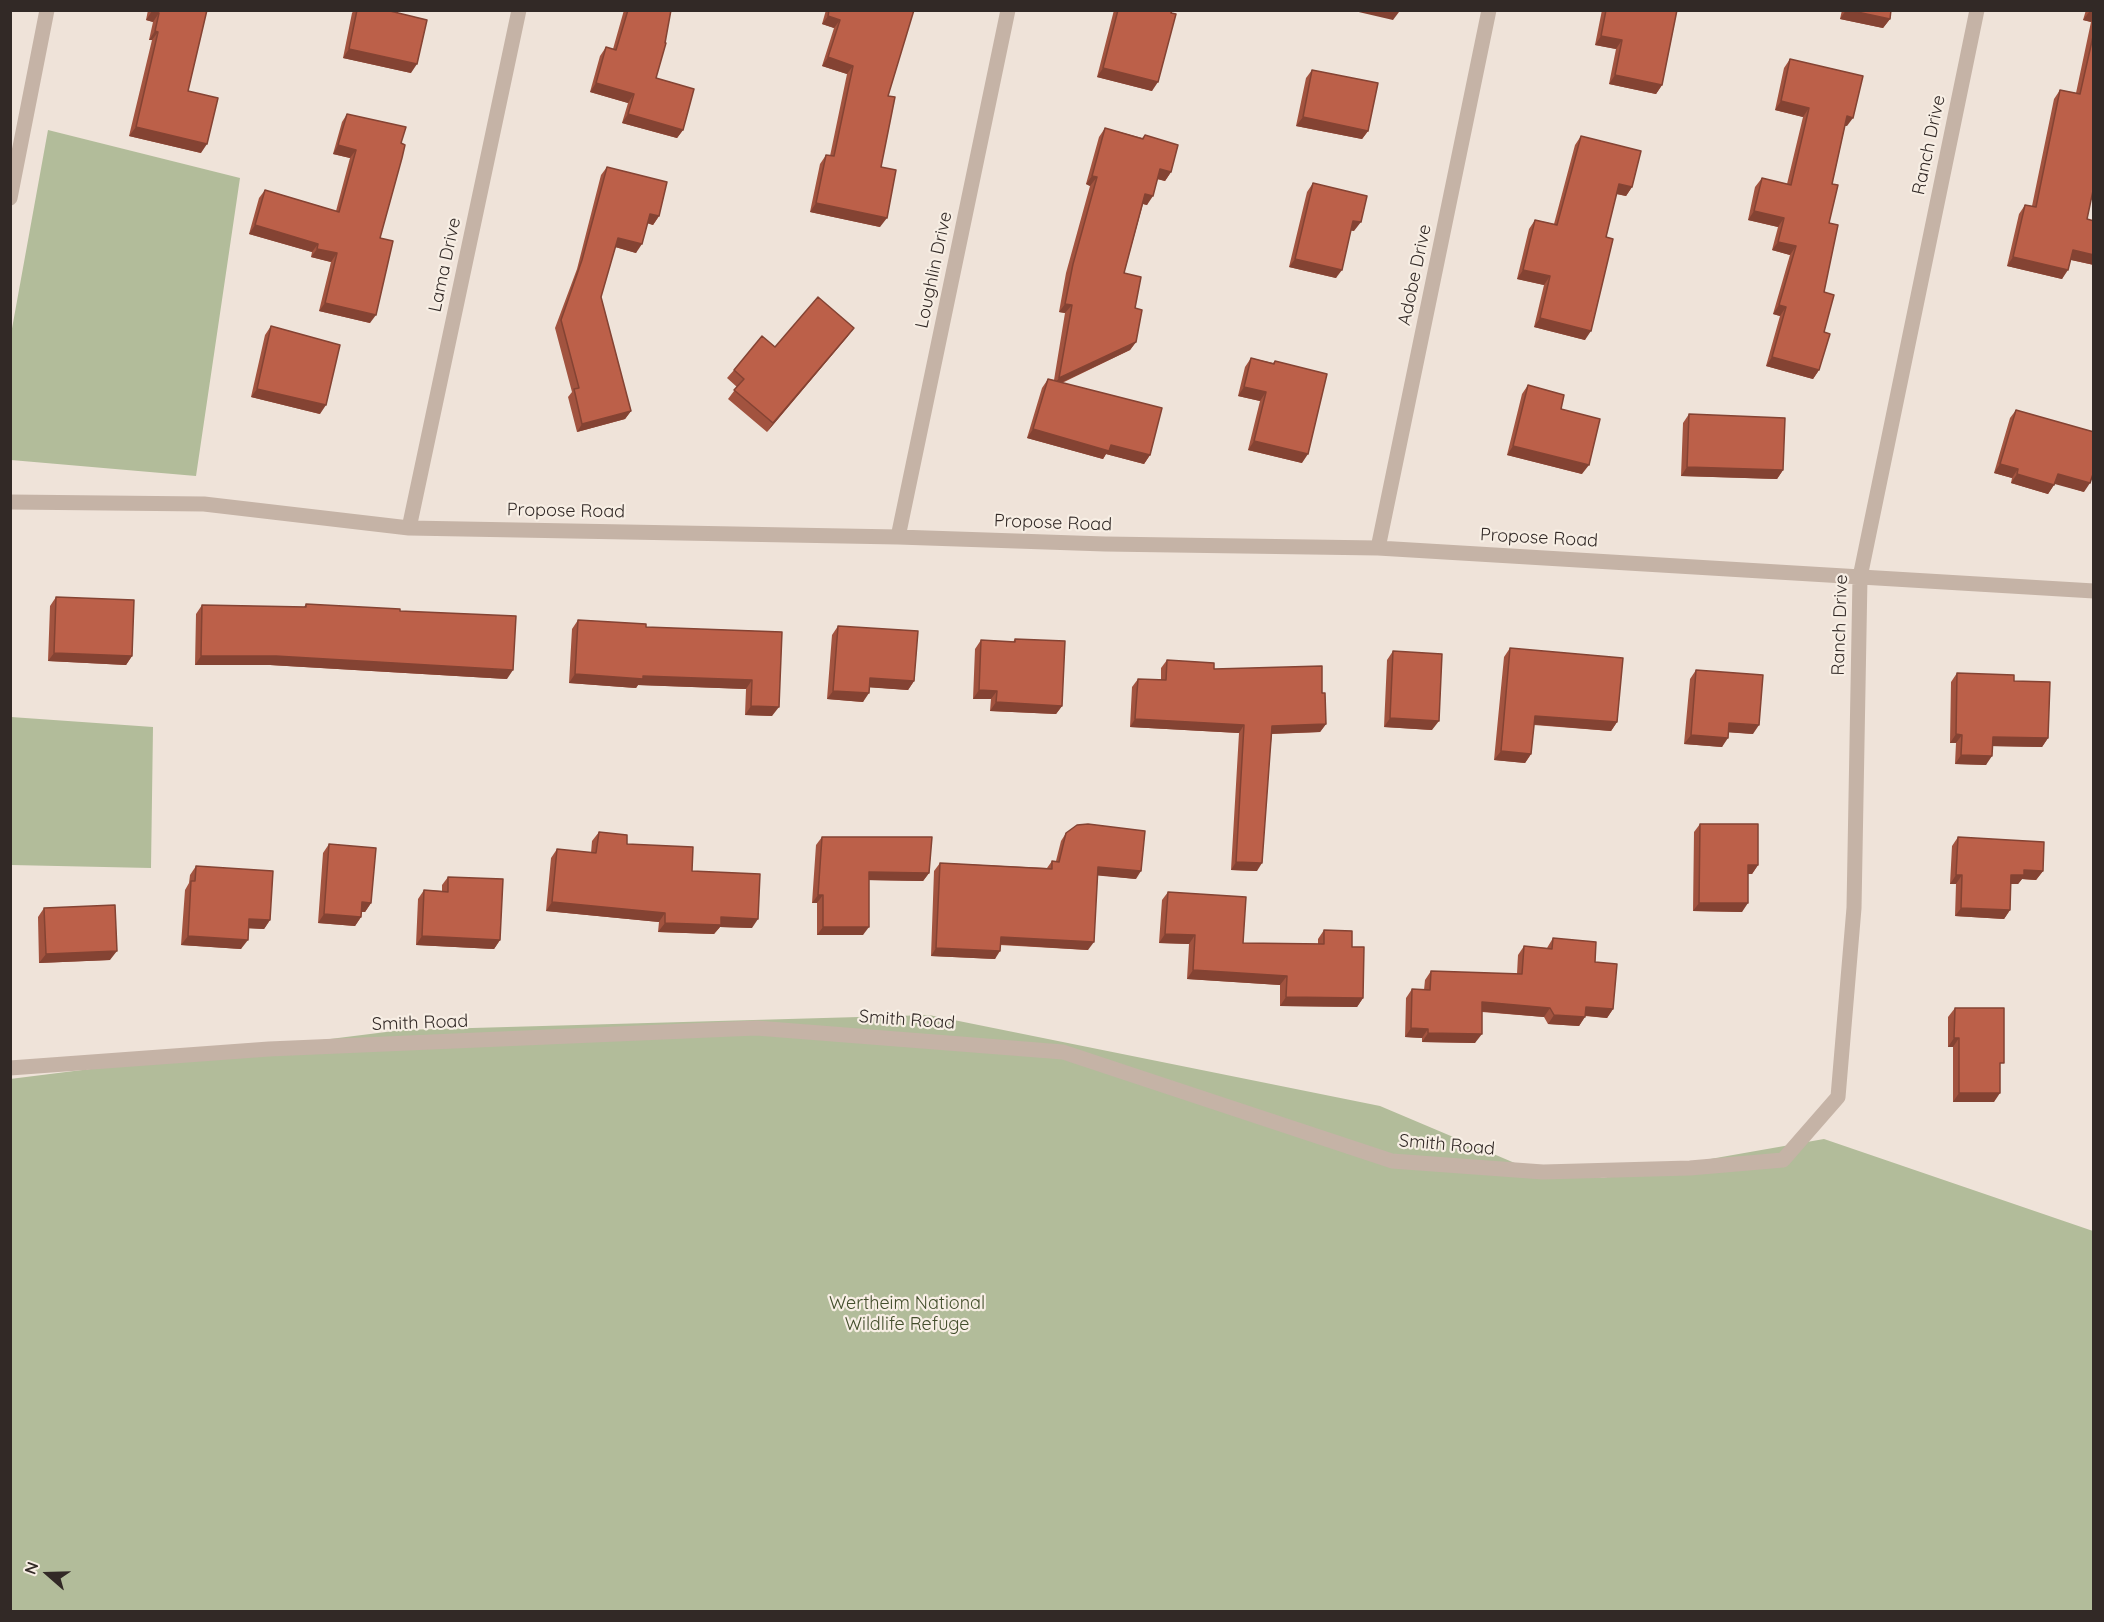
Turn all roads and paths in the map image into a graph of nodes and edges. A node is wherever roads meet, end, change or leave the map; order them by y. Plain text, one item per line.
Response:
1 (47, 10) edge
2 (519, 10) edge
3 (1008, 10) edge
4 (1489, 10) edge
5 (1977, 10) edge
6 (10, 198) edge
7 (10, 502) edge
8 (409, 528) junction
9 (898, 537) junction
10 (1378, 548) junction
11 (1860, 577) junction
12 (2094, 591) edge
13 (10, 1068) edge
14 (1784, 1160) joint

1 - 6 street
2 - 8 street, Lama Drive
3 - 9 street, Loughlin Drive
4 - 10 street, Adobe Drive
5 - 11 street, Ranch Drive
7 - 8 street, Propose Road
8 - 9 street, Propose Road
9 - 10 street, Propose Road
10 - 11 street, Propose Road
11 - 12 street, Propose Road
11 - 14 street, Ranch Drive
13 - 14 street, Smith Road

